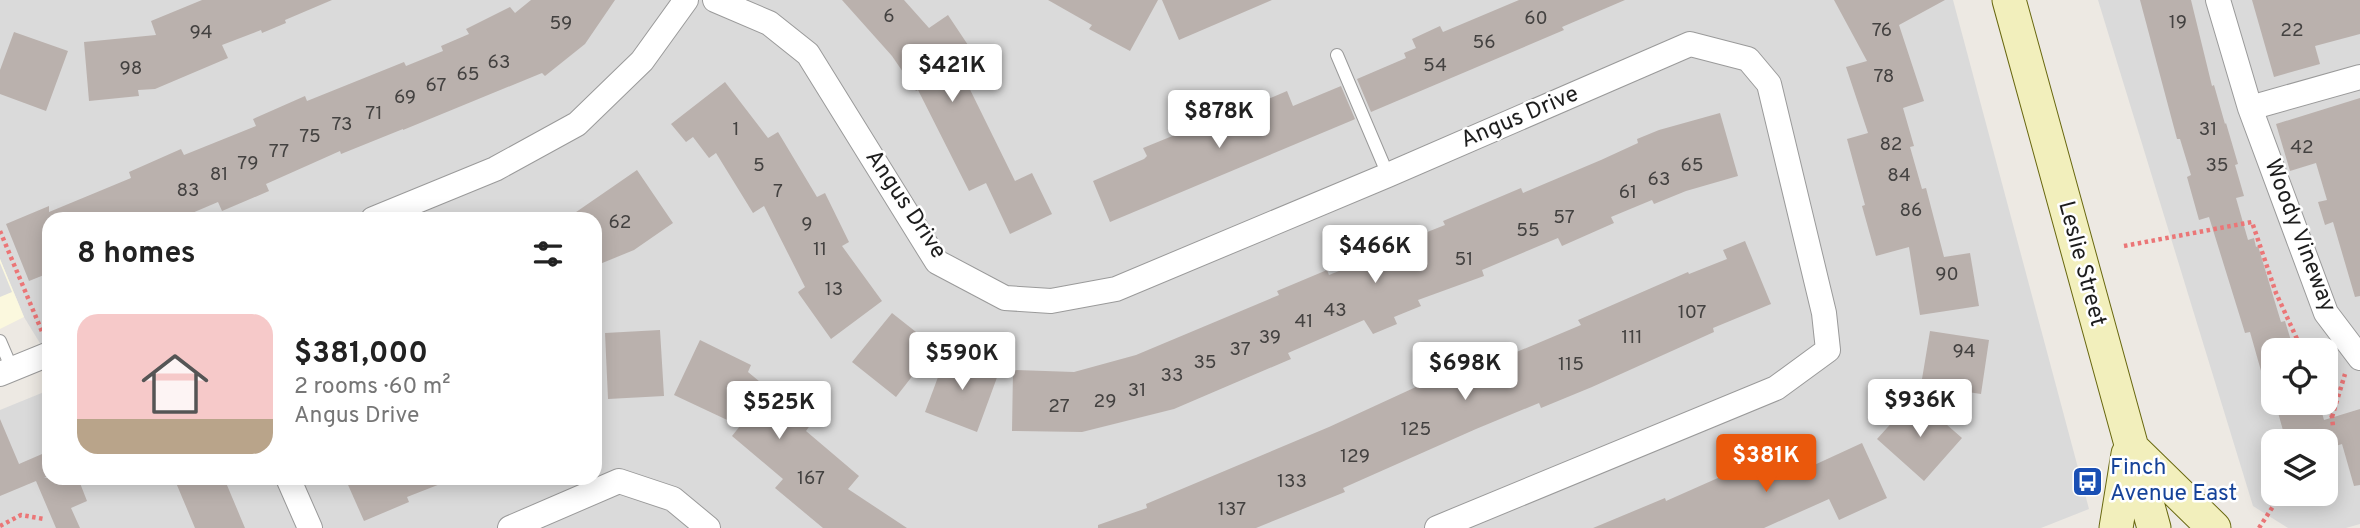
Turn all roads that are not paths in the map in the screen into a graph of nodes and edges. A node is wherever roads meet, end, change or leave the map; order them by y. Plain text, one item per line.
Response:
1 (686, 0) edge
2 (715, 0) edge
3 (2009, 0) edge
4 (2218, 0) edge
5 (1336, 55) dead end
6 (2360, 77) edge
7 (2250, 108) junction
8 (1388, 176) junction
9 (390, 212) edge
10 (0, 341) edge
11 (42, 349) edge
12 (2356, 354) edge
13 (6, 372) edge
14 (2130, 445) junction
15 (291, 485) edge
16 (310, 528) edge
17 (510, 528) edge
18 (708, 528) edge
19 (1437, 528) edge
20 (2116, 528) edge
21 (2154, 528) edge
22 (2214, 528) edge

1 - 9 street
2 - 8 street, Angus Drive
3 - 14 main road, Leslie Street
4 - 7 street, Woody Vineway
5 - 8 lane
6 - 7 street
7 - 12 street, Woody Vineway
8 - 19 street, Angus Drive
10 - 13 lane
11 - 13 street
14 - 20 main road
14 - 21 main road, Leslie Street
14 - 22 main road
15 - 16 street
17 - 18 street

